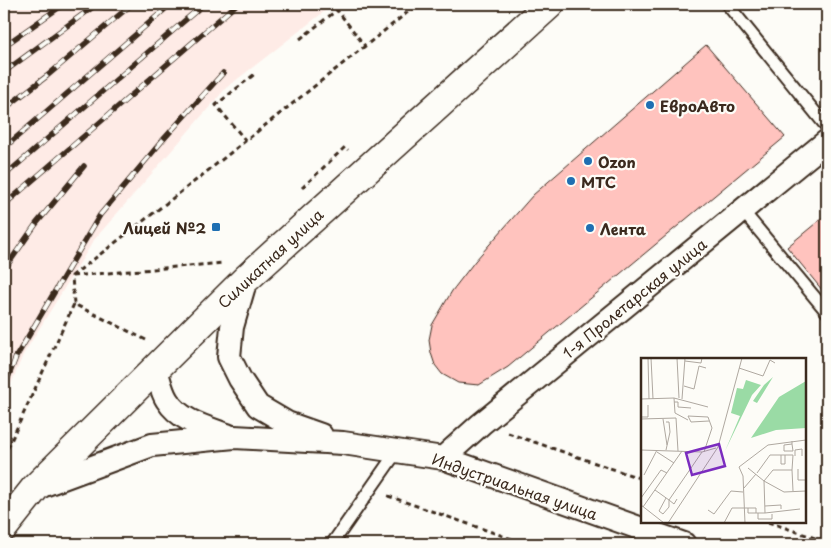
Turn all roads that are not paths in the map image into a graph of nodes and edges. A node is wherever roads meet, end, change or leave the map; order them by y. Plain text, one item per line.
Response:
1 (550, 4) edge
2 (727, 4) edge
3 (827, 127) edge
4 (827, 142) edge
5 (742, 210) junction
6 (246, 279) junction
7 (827, 312) edge
8 (155, 367) junction
9 (234, 437) junction
10 (343, 443) junction
11 (397, 451) junction
12 (443, 458) junction
13 (35, 488) junction
14 (4, 527) edge
15 (332, 544) edge
16 (684, 544) edge

1 - 6 street, Силикатная улица
2 - 3 lane
4 - 5 street, 1-я Пролетарская улица
5 - 7 lane
5 - 12 street, 1-я Пролетарская улица
6 - 8 street, Силикатная улица
6 - 10 street, Индустриальная улица
8 - 9 street, Индустриальная улица
8 - 13 street, Силикатная улица
9 - 10 street, Индустриальная улица
9 - 13 street, Индустриальная улица
10 - 11 street, Индустриальная улица
11 - 12 street, Индустриальная улица
11 - 15 lane
12 - 16 street, Индустриальная улица
13 - 14 street, Силикатная улица

